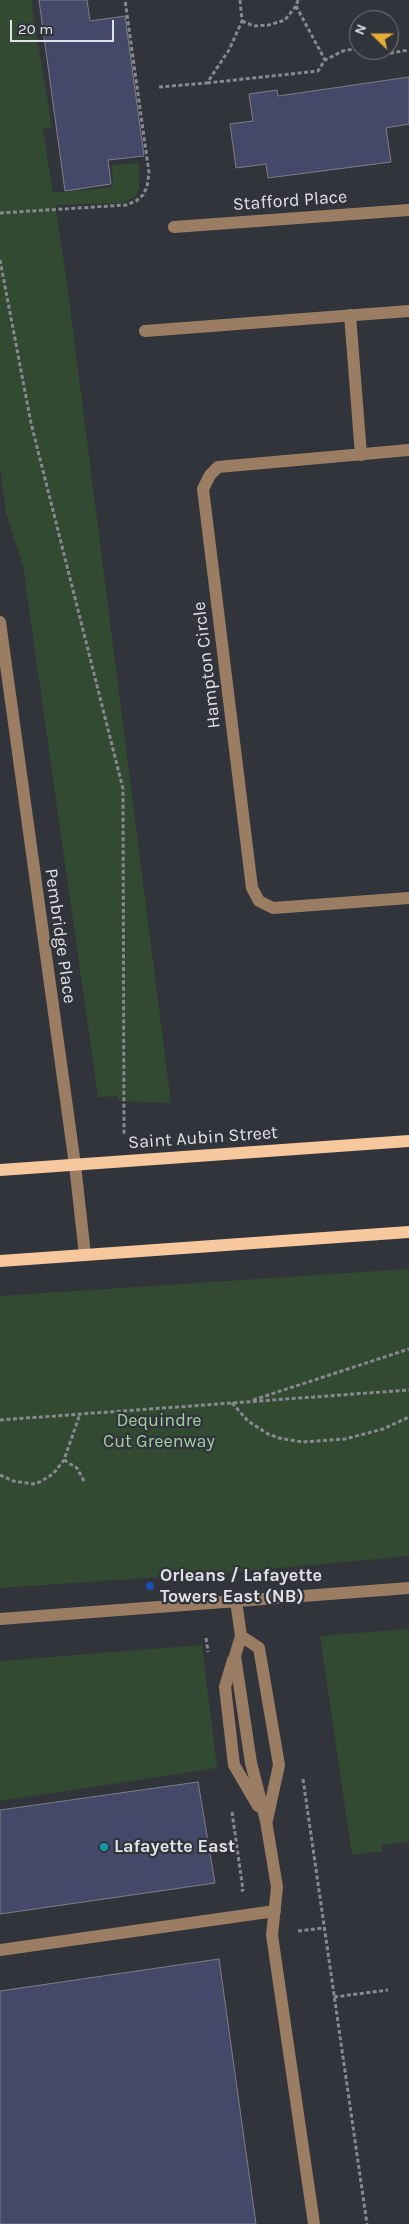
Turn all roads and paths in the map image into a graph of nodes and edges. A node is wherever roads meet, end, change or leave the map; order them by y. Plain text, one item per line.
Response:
1 (125, 0) edge
2 (240, 0) edge
3 (298, 0) edge
4 (296, 6) junction
5 (242, 21) junction
6 (349, 50) edge
7 (325, 60) junction
8 (207, 83) junction
9 (159, 87) dead end
10 (409, 210) edge
11 (0, 213) edge
12 (174, 227) dead end
13 (0, 260) edge
14 (409, 311) edge
15 (350, 315) junction
16 (145, 331) dead end
17 (409, 450) edge
18 (361, 455) junction
19 (0, 622) edge
20 (409, 898) edge
21 (409, 1141) edge
22 (123, 1162) junction
23 (75, 1165) junction
24 (0, 1170) edge
25 (409, 1232) edge
26 (85, 1255) junction
27 (0, 1260) edge
28 (409, 1350) edge
29 (409, 1390) edge
30 (247, 1402) junction
31 (232, 1403) junction
32 (80, 1414) junction
33 (409, 1417) edge
34 (0, 1420) edge
35 (64, 1460) junction
36 (0, 1475) edge
37 (84, 1481) dead end
38 (409, 1588) edge
39 (236, 1601) junction
40 (0, 1619) edge
41 (241, 1636) junction
42 (206, 1638) dead end
43 (209, 1658) dead end
44 (303, 1778) dead end
45 (230, 1803) dead end
46 (266, 1821) junction
47 (236, 1892) dead end
48 (274, 1911) junction
49 (0, 1950) edge
50 (388, 1990) dead end
51 (334, 1997) junction
52 (314, 2224) edge
53 (367, 2224) edge

1 - 11 path
2 - 5 path
3 - 4 path
4 - 5 path
4 - 7 path
5 - 8 path
6 - 7 path
7 - 8 path
8 - 9 path
10 - 12 street, Stafford Place
13 - 22 path
14 - 15 street
15 - 16 street
15 - 18 street
17 - 18 street, Hampton Circle
18 - 20 street, Hampton Circle
19 - 23 street, Pembridge Place
21 - 22 main road, Saint Aubin Street
22 - 23 main road, Saint Aubin Street
23 - 24 main road, Saint Aubin Street
23 - 26 street, Pembridge Place
25 - 26 main road
26 - 27 main road
28 - 30 path
29 - 30 path
30 - 31 path
31 - 32 path
31 - 33 path
32 - 34 path
32 - 35 path
35 - 36 path
35 - 37 path
38 - 39 street
39 - 40 street
39 - 41 street
41 - 46 street
41 - 46 street
42 - 43 path
44 - 51 path
45 - 47 path
46 - 48 street
48 - 49 street
48 - 52 street
50 - 51 path
51 - 53 path

